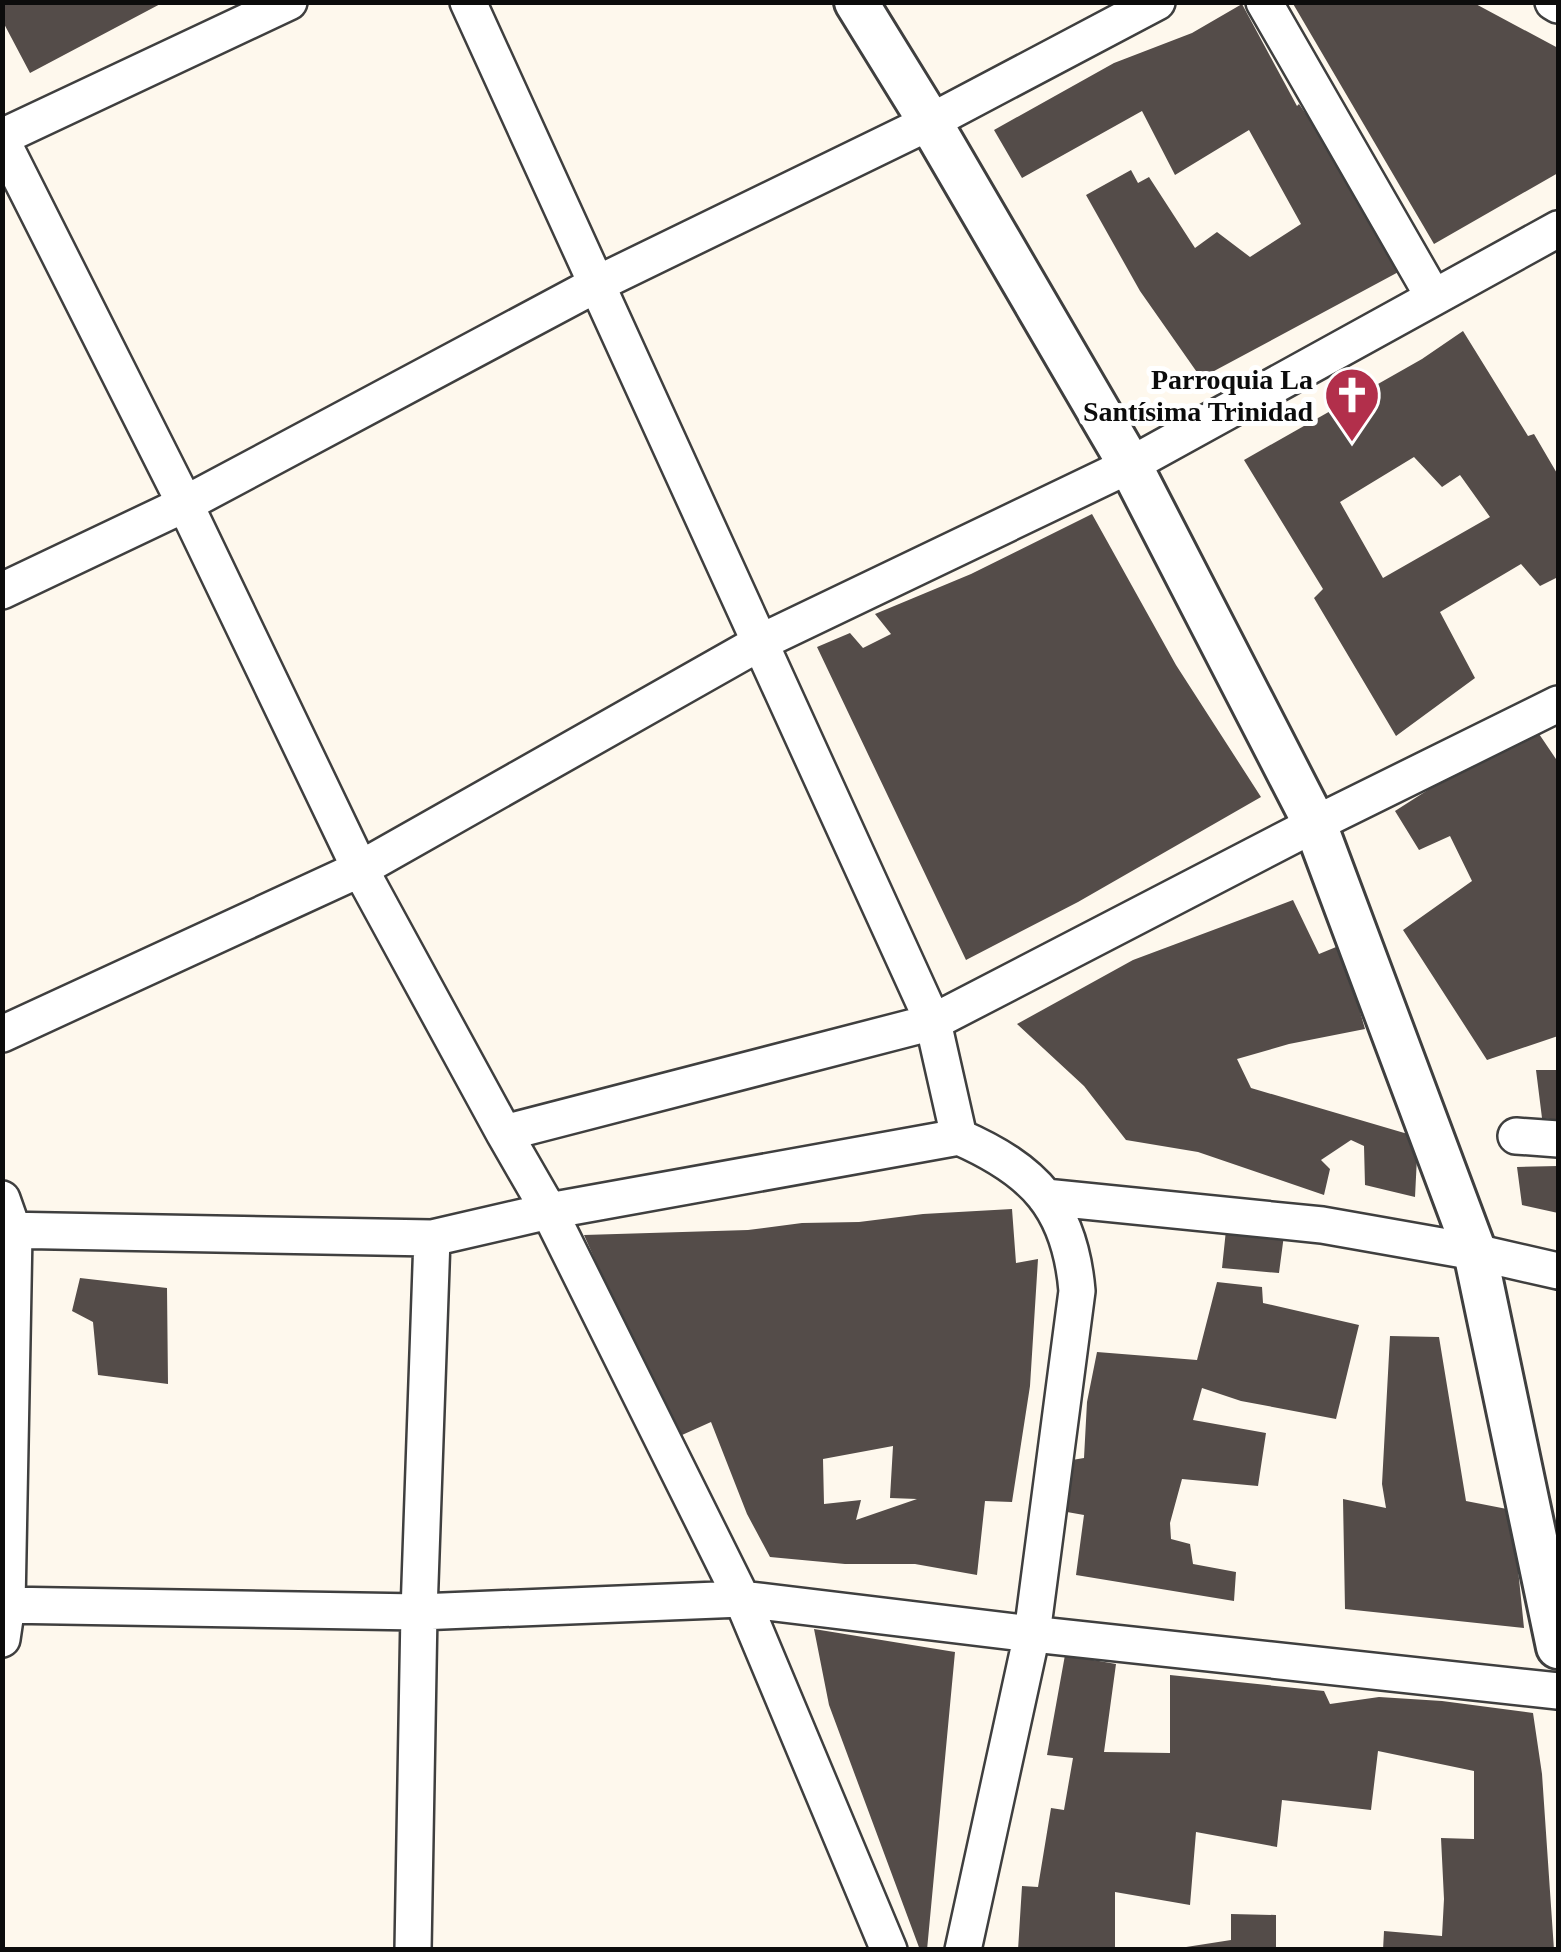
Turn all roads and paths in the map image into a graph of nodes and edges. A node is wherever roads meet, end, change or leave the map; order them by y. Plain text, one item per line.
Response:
1 (289, 2) edge
2 (468, 2) edge
3 (856, 2) edge
4 (1157, 2) edge
5 (1264, 2) edge
6 (930, 122) junction
7 (2, 139) edge
8 (1558, 229) edge
9 (597, 284) junction
10 (1434, 296) junction
11 (1130, 465) junction
12 (185, 504) junction
13 (2, 591) edge
14 (761, 642) junction
15 (1554, 716) edge
16 (1315, 824) junction
17 (360, 869) junction
18 (932, 1022) junction
19 (2, 1034) edge
20 (504, 1134) junction
21 (959, 1136) junction
22 (1516, 1136) dead end
23 (1558, 1139) edge
24 (1045, 1196) junction
25 (2, 1199) edge
26 (549, 1210) junction
27 (8, 1231) edge
28 (432, 1238) junction
29 (1475, 1252) junction
30 (1558, 1271) edge
31 (742, 1599) junction
32 (419, 1612) junction
33 (4, 1616) edge
34 (1032, 1634) junction
35 (1558, 1647) edge
36 (1558, 1690) edge
37 (413, 1950) edge
38 (889, 1950) edge
39 (962, 1950) edge

1 - 7 street
2 - 9 street
3 - 6 street
4 - 6 street
5 - 10 street
6 - 9 street
6 - 11 street
7 - 12 street
8 - 10 street
9 - 12 street
9 - 14 street
10 - 11 street
11 - 14 street
11 - 16 street
12 - 13 street
12 - 17 street
14 - 17 street
14 - 18 street
15 - 16 street
16 - 18 street
16 - 29 street
17 - 19 street
17 - 20 street
18 - 20 street
18 - 21 street
20 - 26 street
21 - 24 street
21 - 26 street
22 - 23 street
24 - 29 street
24 - 34 street
25 - 27 street
26 - 28 street
26 - 31 street
27 - 28 street
27 - 33 street
28 - 32 street
29 - 30 street
29 - 35 street
31 - 32 street
31 - 34 street
31 - 38 street
32 - 33 street
32 - 37 street
34 - 36 street
34 - 39 street

